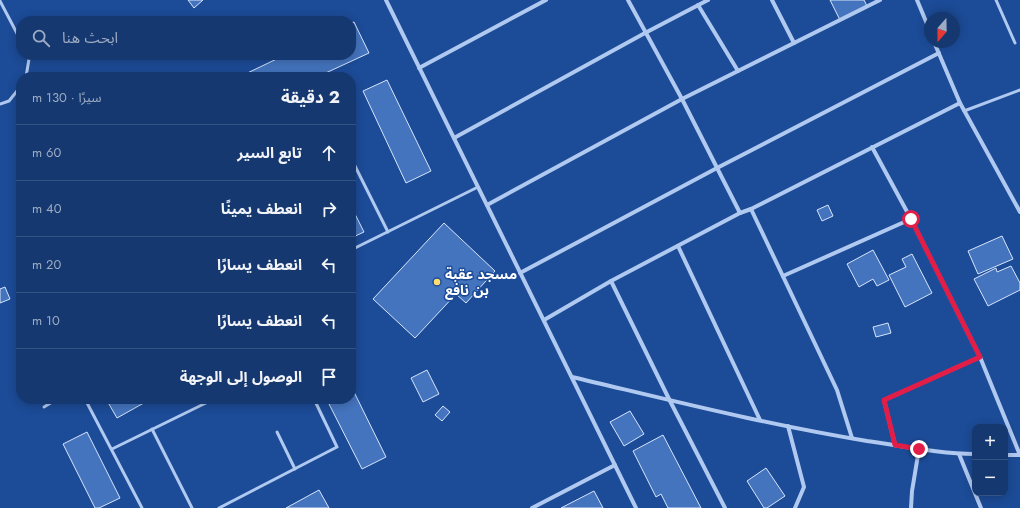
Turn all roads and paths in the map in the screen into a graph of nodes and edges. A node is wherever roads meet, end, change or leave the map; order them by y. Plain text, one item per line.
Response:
1 (386, 0) edge
2 (546, 0) edge
3 (628, 0) edge
4 (708, 0) edge
5 (772, 0) edge
6 (880, 0) edge
7 (917, 0) edge
8 (996, 0) edge
9 (0, 1) edge
10 (698, 5) junction
11 (924, 17) edge
12 (16, 31) edge
13 (645, 33) junction
14 (794, 43) junction
15 (1015, 43) dead end
16 (937, 48) edge
17 (939, 53) junction
18 (29, 60) edge
19 (420, 68) junction
20 (738, 71) junction
21 (27, 72) edge
22 (1020, 90) edge
23 (16, 92) edge
24 (682, 99) junction
25 (960, 103) junction
26 (0, 104) edge
27 (964, 111) junction
28 (454, 138) junction
29 (872, 148) junction
30 (356, 168) edge
31 (717, 168) junction
32 (478, 187) junction
33 (487, 205) junction
34 (751, 209) junction
35 (1020, 212) edge
36 (740, 213) junction
37 (911, 219) junction
38 (388, 232) junction
39 (678, 246) junction
40 (356, 248) edge
41 (520, 273) junction
42 (783, 276) junction
43 (611, 281) junction
44 (544, 320) junction
45 (980, 357) junction
46 (572, 377) junction
47 (669, 399) junction
48 (49, 404) edge
49 (88, 404) edge
50 (204, 404) edge
51 (316, 404) edge
52 (44, 407) dead end
53 (760, 420) junction
54 (788, 426) junction
55 (152, 430) junction
56 (277, 432) dead end
57 (852, 438) junction
58 (895, 445) junction
59 (112, 449) junction
60 (919, 449) junction
61 (959, 454) junction
62 (972, 454) edge
63 (1008, 454) edge
64 (1020, 454) edge
65 (615, 465) junction
66 (295, 469) junction
67 (142, 508) edge
68 (192, 508) edge
69 (219, 508) edge
70 (532, 508) edge
71 (636, 508) edge
72 (726, 508) edge
73 (795, 508) edge
74 (911, 508) edge
75 (981, 508) edge

1 - 19 street
2 - 19 street
3 - 13 street
4 - 10 street
5 - 14 street
6 - 14 street
7 - 11 street
8 - 15 lane
9 - 12 lane
10 - 13 street
10 - 20 street
13 - 24 street
13 - 28 street
14 - 20 street
16 - 17 street
17 - 25 street
17 - 31 street
18 - 21 lane
19 - 28 street
20 - 24 street
22 - 27 lane
23 - 26 lane
24 - 31 street
24 - 33 street
25 - 27 street
25 - 29 street
27 - 35 street
28 - 32 street
29 - 34 street
29 - 37 street
30 - 38 lane
31 - 36 street
31 - 41 street
32 - 33 street
32 - 38 lane
33 - 41 street
34 - 36 street
34 - 42 street
36 - 39 street
37 - 42 street
37 - 45 street
38 - 40 lane
39 - 43 street
39 - 53 street
41 - 44 street
42 - 57 street
43 - 44 street
43 - 47 street
44 - 46 street
45 - 58 street
45 - 64 street
46 - 47 street
46 - 65 street
47 - 53 street
47 - 72 street
48 - 52 lane
49 - 59 lane
50 - 55 lane
51 - 66 lane
53 - 54 street
54 - 57 street
54 - 73 street
55 - 59 lane
55 - 68 lane
56 - 66 lane
57 - 58 street
58 - 60 street
59 - 67 lane
60 - 61 street
60 - 74 street
61 - 62 street
61 - 75 street
63 - 64 street
65 - 70 street
65 - 71 street
66 - 69 lane

